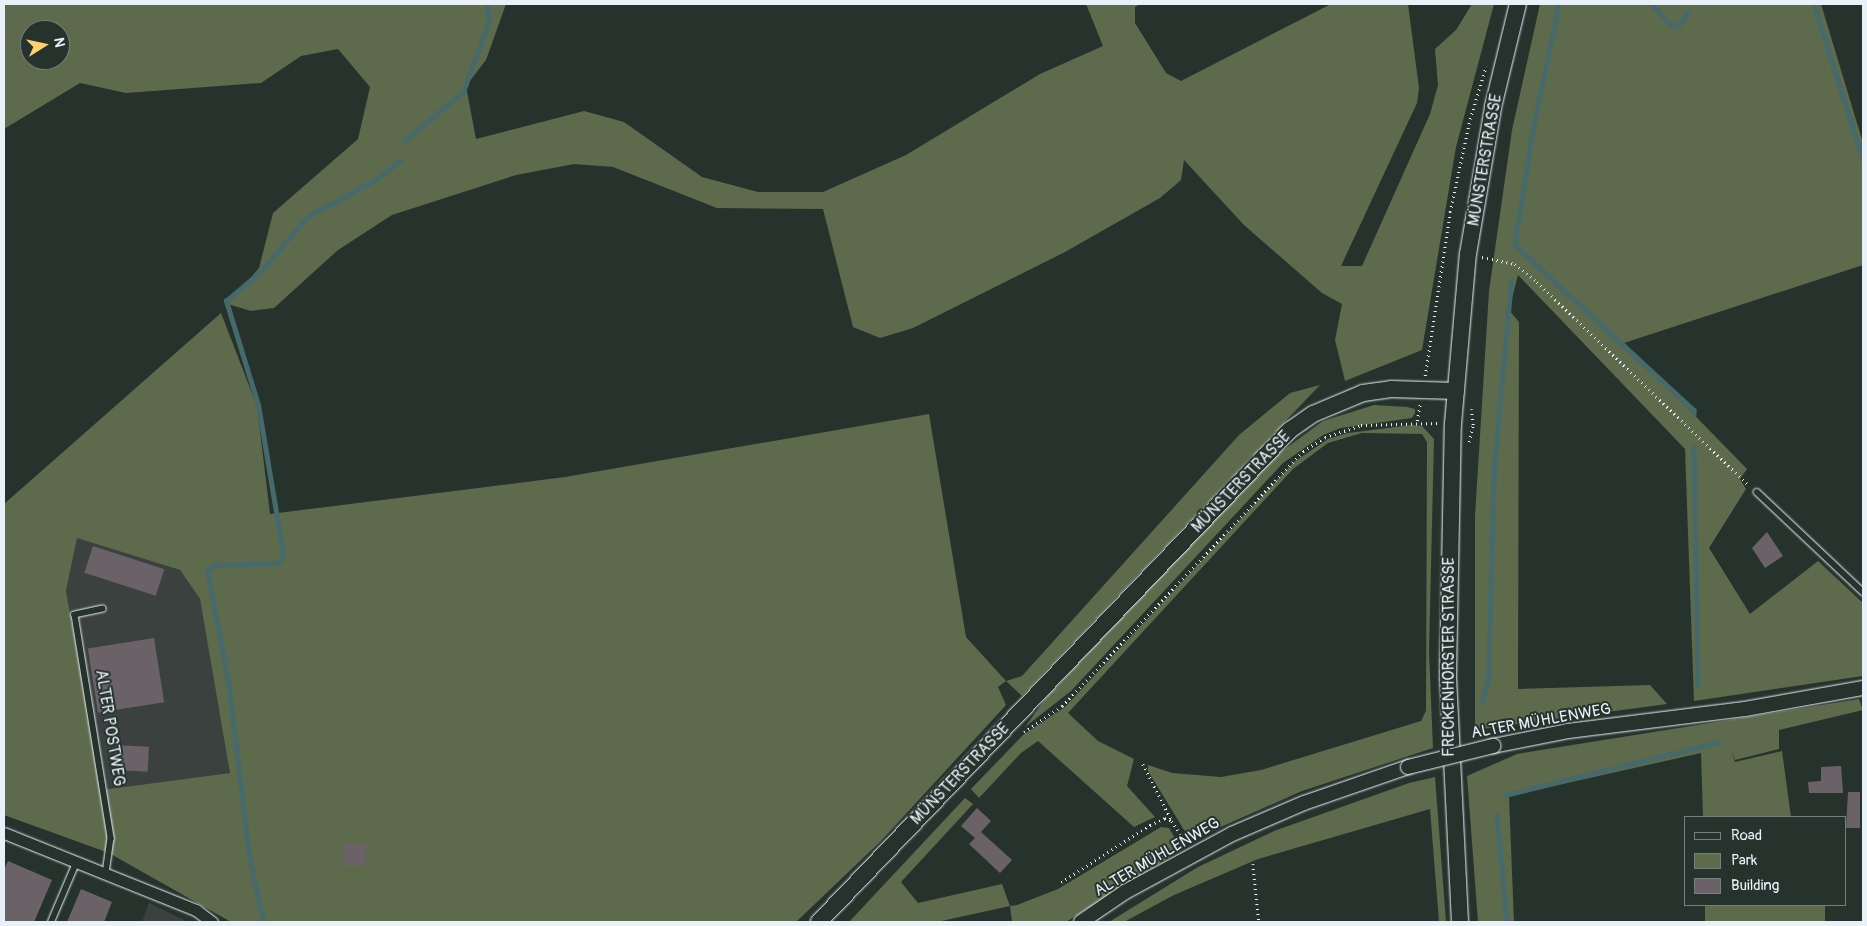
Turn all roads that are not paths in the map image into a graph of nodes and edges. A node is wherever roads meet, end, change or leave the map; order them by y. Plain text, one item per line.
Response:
1 (1518, 4) edge
2 (1456, 391) junction
3 (1756, 492) road end
4 (1863, 592) edge
5 (103, 609) dead end
6 (1863, 688) edge
7 (4, 833) edge
8 (76, 863) junction
9 (106, 875) junction
10 (51, 922) edge
11 (212, 922) edge
12 (819, 922) edge
13 (1081, 922) edge
14 (1460, 922) edge

1 - 2 main road, MÜNSTERSTRASSE
2 - 12 main road, MÜNSTERSTRASSE
2 - 14 main road, FRECKENHORSTER STRASSE
3 - 4 lane
5 - 9 lane, ALTER POSTWEG
6 - 13 street, ALTER MÜHLENWEG, bridge
7 - 8 street
8 - 9 street
8 - 10 lane
9 - 11 street

